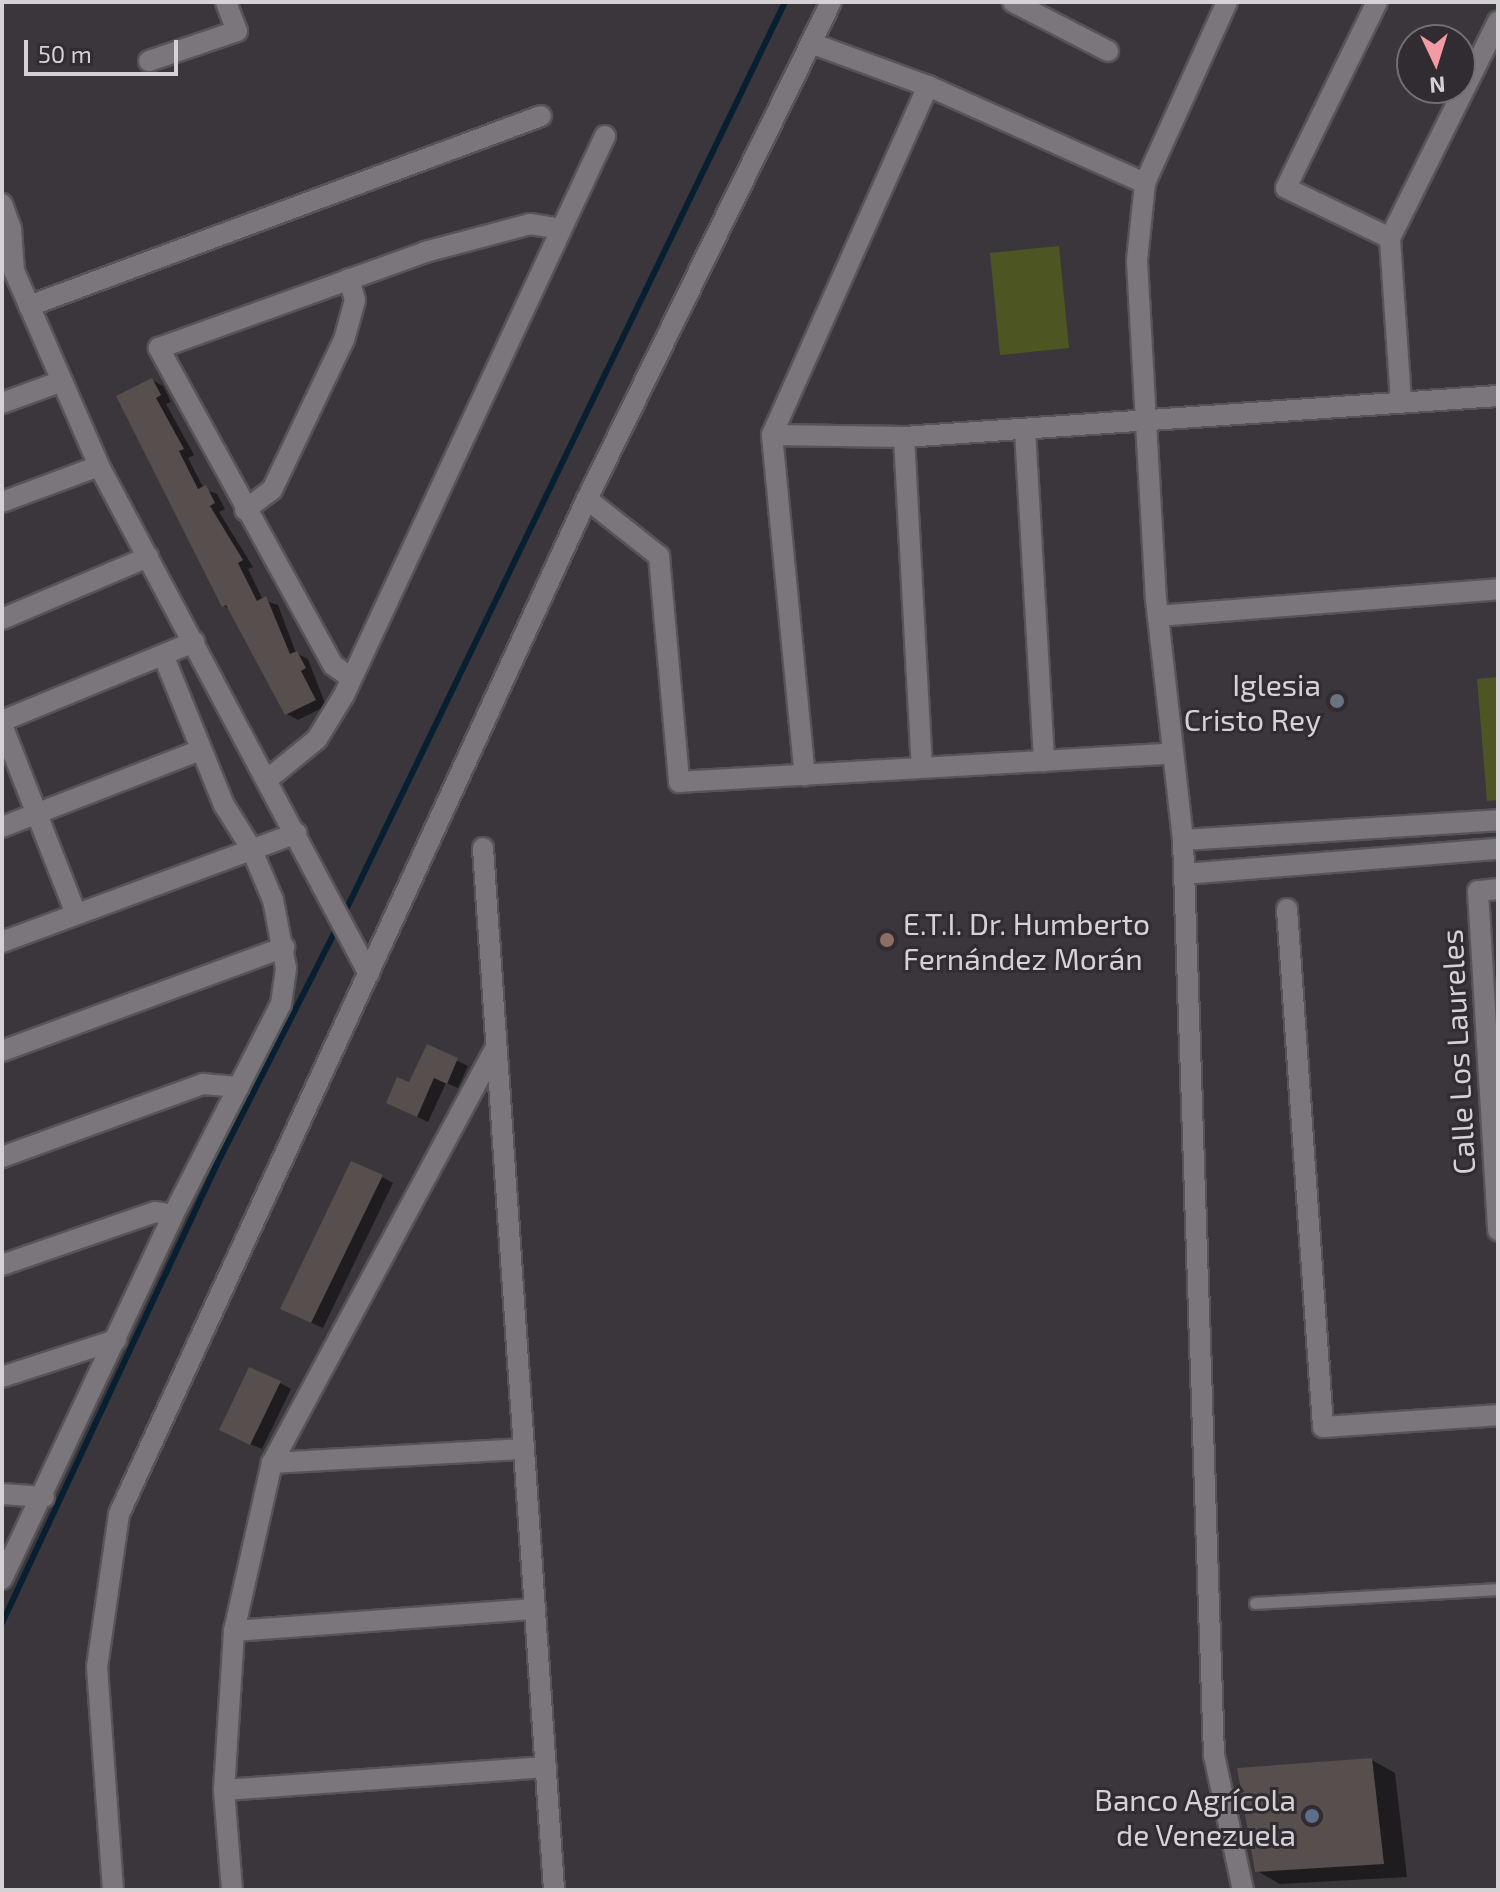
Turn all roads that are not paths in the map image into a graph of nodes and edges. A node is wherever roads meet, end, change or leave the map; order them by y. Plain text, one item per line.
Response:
1 (226, 2) edge
2 (831, 2) edge
3 (1013, 2) edge
4 (1227, 2) edge
5 (1377, 2) edge
6 (1498, 21) edge
7 (811, 43) junction
8 (1108, 51) dead end
9 (149, 61) dead end
10 (928, 86) junction
11 (541, 116) dead end
12 (605, 136) dead end
13 (1145, 183) junction
14 (2, 204) edge
15 (561, 229) junction
16 (1390, 238) junction
17 (6, 269) edge
18 (349, 279) junction
19 (29, 306) junction
20 (62, 381) junction
21 (1498, 396) edge
22 (1401, 401) junction
23 (2, 403) edge
24 (1146, 420) junction
25 (1025, 430) junction
26 (772, 435) junction
27 (904, 437) junction
28 (99, 466) junction
29 (587, 499) junction
30 (2, 502) edge
31 (245, 510) junction
32 (148, 557) junction
33 (1498, 589) edge
34 (1158, 616) junction
35 (2, 619) edge
36 (194, 642) junction
37 (164, 657) junction
38 (351, 678) junction
39 (2, 723) edge
40 (201, 750) junction
41 (1170, 754) junction
42 (1044, 761) junction
43 (922, 768) junction
44 (805, 775) junction
45 (268, 779) junction
46 (37, 814) junction
47 (1498, 820) edge
48 (2, 827) edge
49 (297, 833) junction
50 (1183, 840) junction
51 (251, 848) junction
52 (483, 848) dead end
53 (1498, 849) edge
54 (1184, 874) junction
55 (1498, 889) edge
56 (1287, 909) dead end
57 (76, 914) junction
58 (2, 942) edge
59 (284, 947) junction
60 (369, 974) junction
61 (495, 1049) junction
62 (2, 1051) edge
63 (239, 1087) junction
64 (2, 1157) edge
65 (173, 1215) junction
66 (1498, 1230) edge
67 (2, 1265) edge
68 (116, 1340) junction
69 (2, 1377) edge
70 (1498, 1415) edge
71 (524, 1449) junction
72 (272, 1463) junction
73 (2, 1494) edge
74 (44, 1497) junction
75 (2, 1579) edge
76 (1498, 1589) edge
77 (1255, 1603) dead end
78 (535, 1609) junction
79 (234, 1631) junction
80 (546, 1767) junction
81 (224, 1790) junction
82 (113, 1890) edge
83 (232, 1890) edge
84 (554, 1890) edge
85 (1243, 1890) edge

1 - 9 street
2 - 7 street
3 - 8 street
4 - 13 street
5 - 16 street
6 - 16 street
7 - 10 street
7 - 29 street
10 - 13 street
10 - 26 street
11 - 19 street
12 - 15 street
13 - 24 street
14 - 17 street
15 - 18 street
15 - 38 street
16 - 22 street
17 - 19 street
18 - 31 street
18 - 31 street
19 - 20 street
20 - 23 street
20 - 28 street
21 - 22 street
22 - 24 street
24 - 25 street
24 - 34 street
25 - 27 street
25 - 42 street
26 - 27 street
26 - 44 street
27 - 43 street
28 - 30 street
28 - 32 street
29 - 44 street
29 - 60 street
31 - 38 street
32 - 35 street
32 - 36 street
33 - 34 street
34 - 41 street
36 - 37 street
36 - 45 street
37 - 39 street
37 - 40 street
38 - 45 street
39 - 46 street
40 - 46 street
40 - 51 street
41 - 42 street
41 - 50 street
42 - 43 street
43 - 44 street
45 - 49 street
46 - 48 street
46 - 57 street
47 - 50 street
49 - 51 street
49 - 60 street
50 - 54 street
51 - 57 street
51 - 59 street
52 - 61 street
53 - 54 street
54 - 85 street
55 - 66 street, Calle Los Laureles
56 - 70 street
57 - 58 street
59 - 62 street
59 - 63 street
60 - 82 street
61 - 71 street
61 - 72 street
63 - 64 street
63 - 65 street
65 - 67 street
65 - 68 street
68 - 69 street
68 - 74 street
71 - 72 street
71 - 78 street
72 - 79 street
73 - 74 street
74 - 75 street
76 - 77 lane
78 - 79 street
78 - 80 street
79 - 81 street
80 - 81 street
80 - 84 street
81 - 83 street

